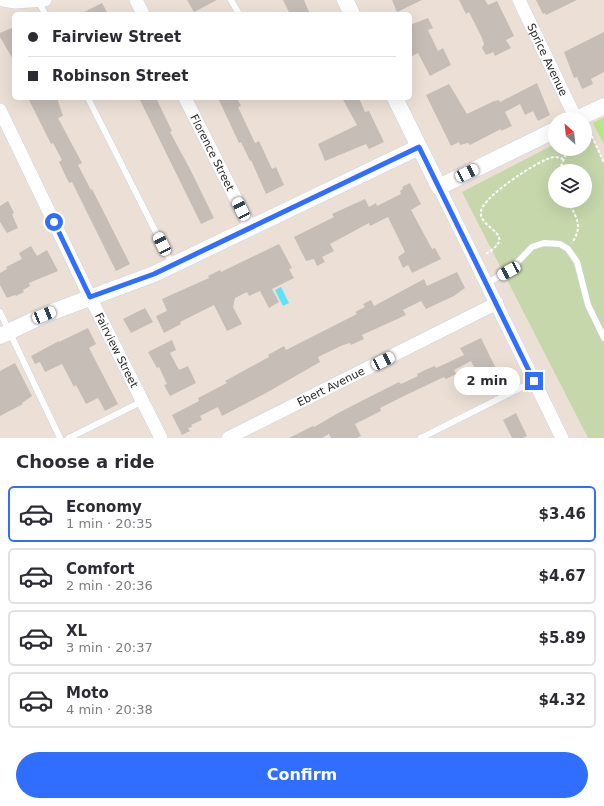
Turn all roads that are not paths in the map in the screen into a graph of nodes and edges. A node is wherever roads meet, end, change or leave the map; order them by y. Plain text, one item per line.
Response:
1 (3, 0) edge
2 (40, 0) edge
3 (136, 0) edge
4 (231, 0) edge
5 (345, 0) edge
6 (519, 0) edge
7 (44, 12) edge
8 (142, 12) edge
9 (237, 12) edge
10 (351, 12) edge
11 (89, 100) edge
12 (186, 100) edge
13 (395, 100) edge
14 (604, 106) edge
15 (0, 110) edge
16 (575, 112) edge
17 (592, 114) edge
18 (548, 133) edge
19 (419, 147) junction
20 (439, 187) junction
21 (250, 227) junction
22 (173, 265) junction
23 (487, 283) junction
24 (90, 297) junction
25 (497, 303) junction
26 (0, 312) edge
27 (5, 334) edge
28 (604, 338) edge
29 (534, 381) junction
30 (143, 401) junction
31 (60, 438) edge
32 (69, 438) edge
33 (161, 438) edge
34 (228, 438) edge
35 (421, 438) edge
36 (562, 438) edge

1 - 2 street
2 - 7 lane
3 - 8 street
4 - 9 lane
5 - 10 street
6 - 16 street, Sprice Avenue
11 - 22 lane
12 - 21 street, Florence Street
13 - 19 street
14 - 17 street
15 - 24 street, Fairview Street
18 - 20 street
19 - 20 street
19 - 21 street
20 - 23 street
21 - 22 street
22 - 24 street
23 - 25 street
23 - 28 lane
24 - 27 street
24 - 30 street, Fairview Street
25 - 29 street
25 - 34 street, Ebert Avenue
26 - 27 lane
27 - 31 lane
29 - 35 lane
29 - 36 street
30 - 32 lane
30 - 33 street, Fairview Street

